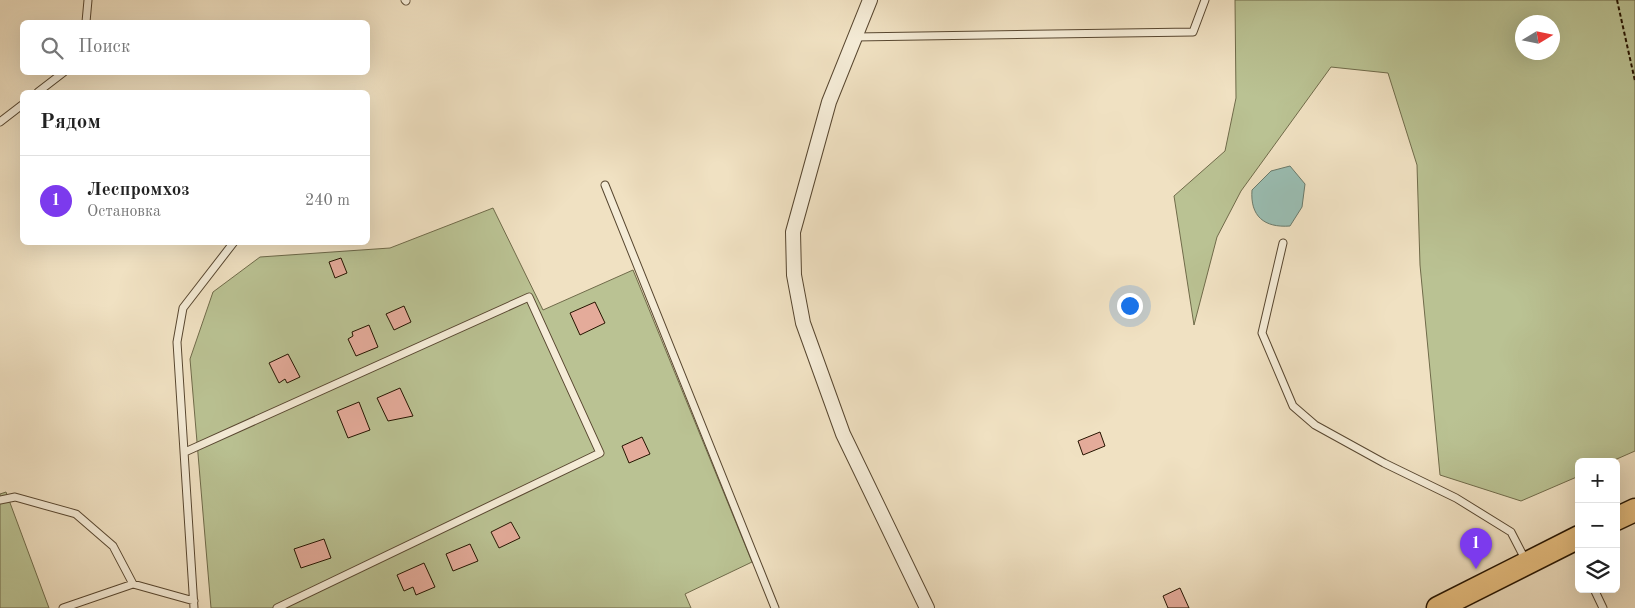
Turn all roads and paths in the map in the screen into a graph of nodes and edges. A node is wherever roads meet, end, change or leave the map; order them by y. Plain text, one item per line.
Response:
1 (88, 0) edge
2 (870, 0) edge
3 (1205, 0) edge
4 (1617, 0) edge
5 (86, 20) edge
6 (855, 37) junction
7 (60, 75) edge
8 (1635, 82) edge
9 (41, 90) edge
10 (20, 107) edge
11 (0, 122) edge
12 (605, 185) dead end
13 (1283, 243) dead end
14 (232, 245) edge
15 (185, 452) junction
16 (0, 500) edge
17 (1635, 510) edge
18 (1620, 517) edge
19 (1575, 539) edge
20 (1527, 562) junction
21 (133, 584) junction
22 (1596, 593) edge
23 (194, 604) edge
24 (63, 608) edge
25 (277, 608) edge
26 (775, 608) edge
27 (927, 608) edge
28 (1438, 608) edge
29 (1603, 608) edge

1 - 5 lane
2 - 6 street
3 - 6 lane
4 - 8 path
6 - 27 street
7 - 9 lane
10 - 11 lane
12 - 26 lane
13 - 20 lane
14 - 15 lane
15 - 23 lane
15 - 25 lane
16 - 21 lane
17 - 18 main road
19 - 20 main road
20 - 28 main road
21 - 23 lane
21 - 24 lane
22 - 29 lane

